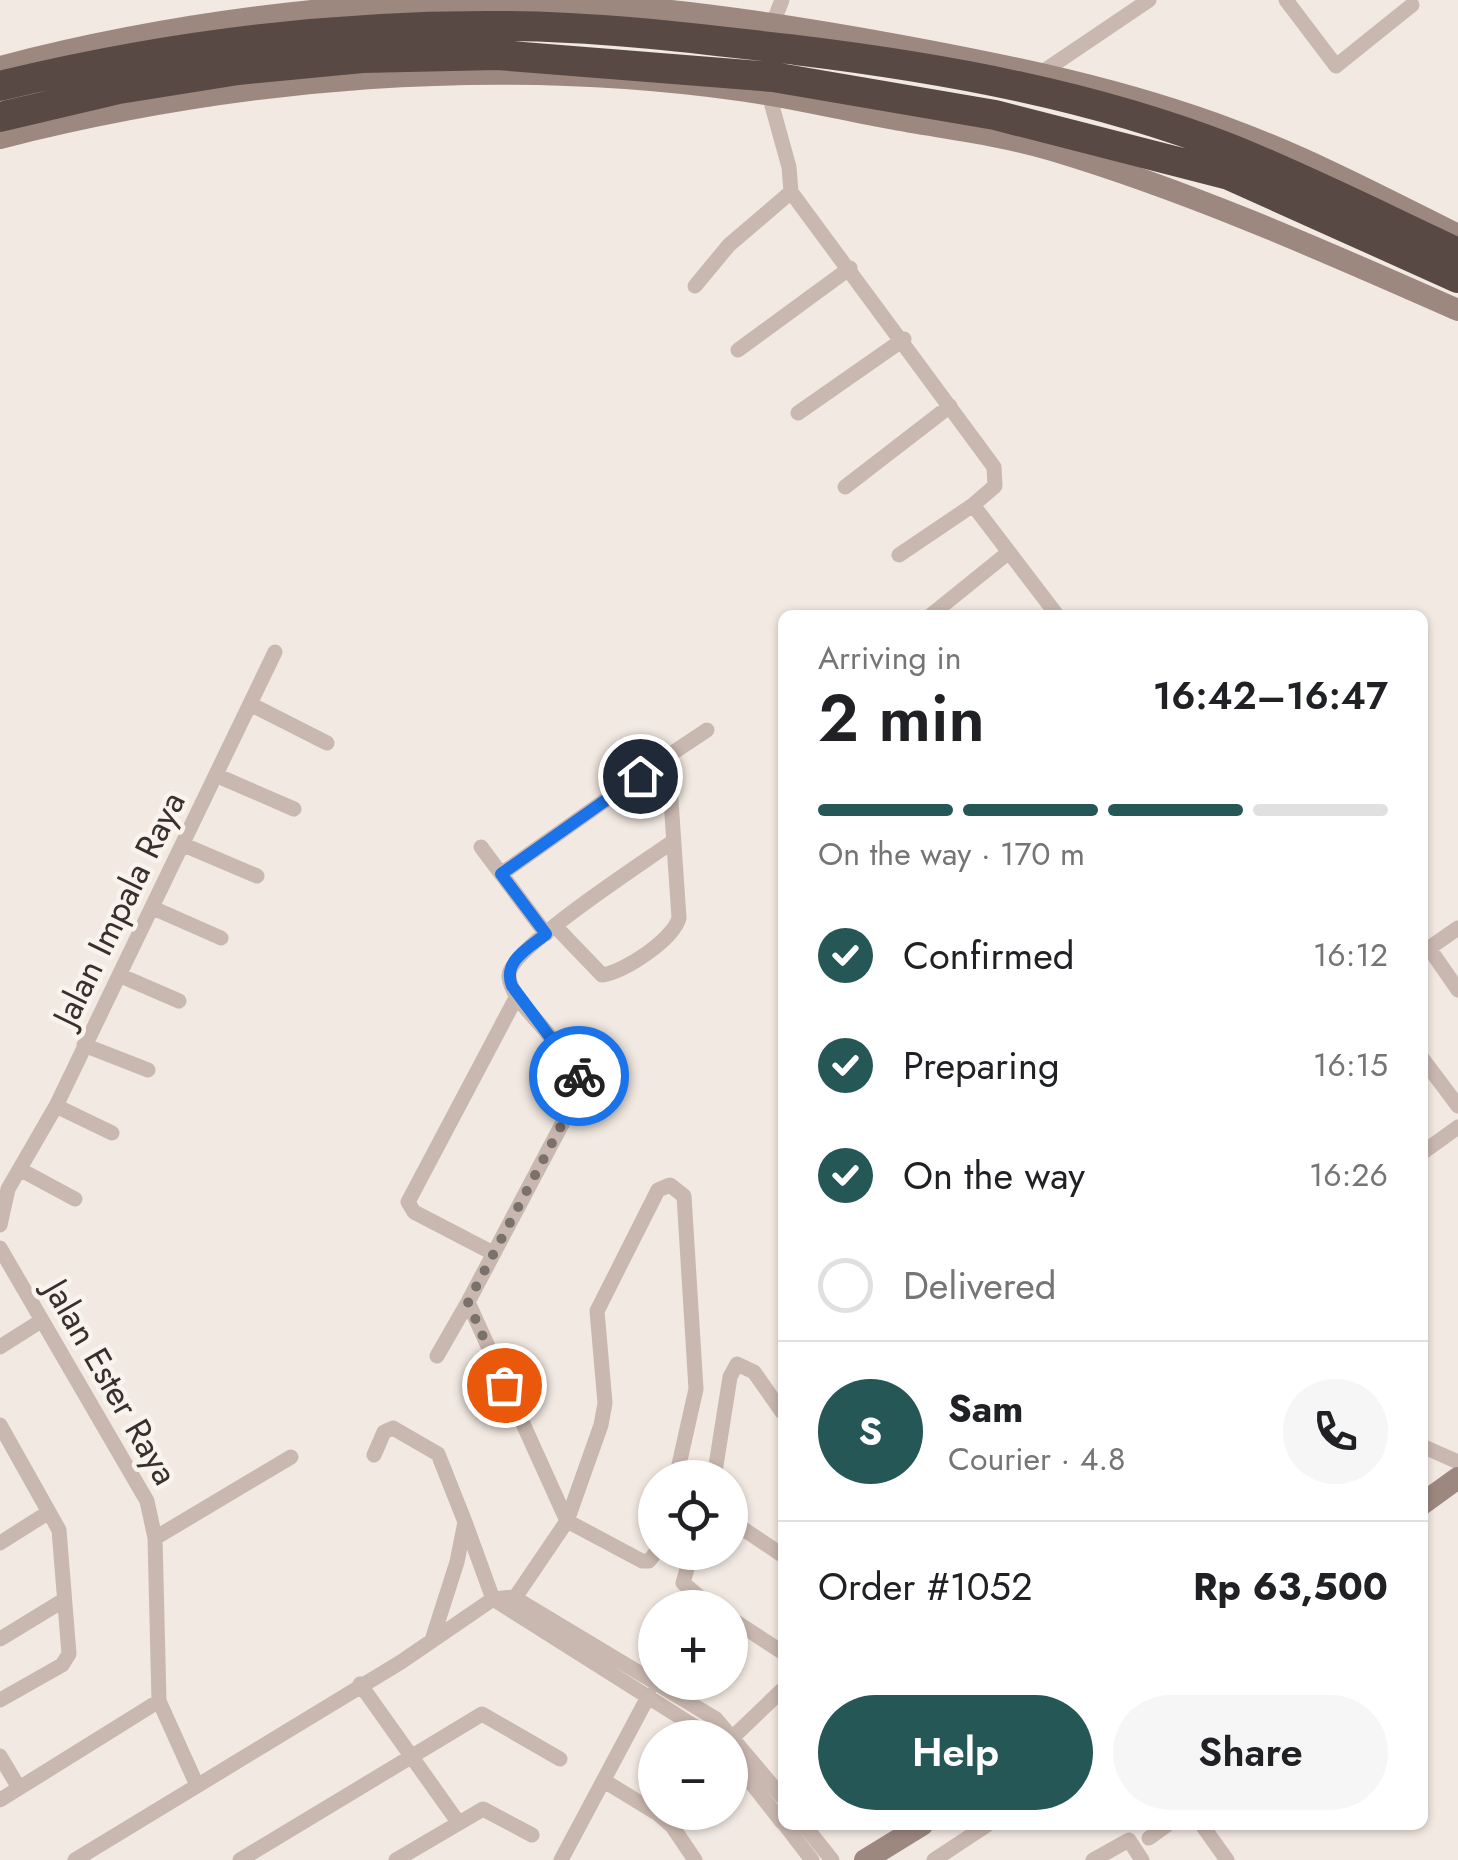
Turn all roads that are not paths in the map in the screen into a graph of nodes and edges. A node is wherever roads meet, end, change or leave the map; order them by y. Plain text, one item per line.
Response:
1 (1149, 0) edge
2 (1294, 3) edge
3 (1412, 4) dead end
4 (777, 11) edge
5 (0, 67) edge
6 (1042, 72) junction
7 (0, 86) edge
8 (768, 95) junction
9 (0, 117) edge
10 (0, 138) edge
11 (791, 192) junction
12 (1458, 236) edge
13 (1458, 253) edge
14 (850, 268) junction
15 (1458, 278) edge
16 (695, 286) dead end
17 (1458, 310) edge
18 (904, 338) junction
19 (738, 350) dead end
20 (950, 406) junction
21 (798, 413) dead end
22 (845, 486) dead end
23 (973, 505) junction
24 (1010, 552) junction
25 (899, 556) dead end
26 (936, 610) edge
27 (1053, 610) edge
28 (274, 652) dead end
29 (250, 704) junction
30 (706, 730) dead end
31 (326, 744) dead end
32 (668, 756) junction
33 (218, 776) junction
34 (294, 809) dead end
35 (672, 842) junction
36 (184, 845) junction
37 (481, 847) dead end
38 (501, 874) junction
39 (257, 876) dead end
40 (152, 908) junction
41 (1458, 928) edge
42 (550, 930) junction
43 (221, 938) dead end
44 (1428, 949) edge
45 (1428, 952) edge
46 (119, 975) junction
47 (1458, 990) edge
48 (518, 996) junction
49 (179, 1001) dead end
50 (84, 1045) junction
51 (1428, 1066) edge
52 (148, 1070) dead end
53 (56, 1106) junction
54 (1458, 1106) edge
55 (1458, 1127) edge
56 (112, 1132) dead end
57 (1428, 1149) edge
58 (21, 1170) junction
59 (75, 1199) dead end
60 (0, 1225) edge
61 (0, 1248) edge
62 (491, 1252) junction
63 (468, 1302) junction
64 (42, 1321) junction
65 (0, 1347) edge
66 (437, 1356) dead end
67 (778, 1406) edge
68 (2, 1434) edge
69 (1428, 1449) edge
70 (374, 1455) dead end
71 (291, 1457) dead end
72 (680, 1460) edge
73 (717, 1460) edge
74 (1458, 1462) edge
75 (1458, 1478) edge
76 (1428, 1500) edge
77 (49, 1512) junction
78 (566, 1521) junction
79 (464, 1522) junction
80 (748, 1530) edge
81 (156, 1538) junction
82 (0, 1542) edge
83 (778, 1546) edge
84 (638, 1559) edge
85 (493, 1599) junction
86 (64, 1600) junction
87 (511, 1602) junction
88 (748, 1630) edge
89 (0, 1639) edge
90 (432, 1640) junction
91 (778, 1649) edge
92 (608, 1665) junction
93 (360, 1684) junction
94 (638, 1687) edge
95 (778, 1694) edge
96 (0, 1700) edge
97 (647, 1700) edge
98 (656, 1700) edge
99 (159, 1701) junction
100 (686, 1720) edge
101 (716, 1720) edge
102 (748, 1723) edge
103 (0, 1756) edge
104 (409, 1756) junction
105 (748, 1757) edge
106 (560, 1760) dead end
107 (748, 1779) edge
108 (196, 1782) junction
109 (606, 1782) junction
110 (19, 1788) junction
111 (778, 1792) edge
112 (0, 1800) edge
113 (638, 1801) edge
114 (778, 1816) edge
115 (458, 1822) junction
116 (671, 1830) edge
117 (789, 1830) edge
118 (808, 1830) edge
119 (914, 1830) edge
120 (979, 1830) edge
121 (1161, 1830) edge
122 (1206, 1830) edge
123 (532, 1835) dead end
124 (1149, 1838) dead end
125 (85, 1857) edge
126 (563, 1859) edge
127 (240, 1860) edge
128 (396, 1860) edge
129 (695, 1860) edge
130 (812, 1860) edge
131 (832, 1860) edge
132 (865, 1860) edge
133 (934, 1860) edge
134 (1092, 1860) edge
135 (1142, 1860) edge
136 (1228, 1860) edge

1 - 6 street
2 - 3 street
4 - 5 street
4 - 6 street
6 - 12 street
7 - 13 highway
8 - 10 street
8 - 11 street
8 - 17 street
9 - 15 highway
11 - 14 street
11 - 16 street
14 - 18 street
14 - 19 street
18 - 20 street
18 - 21 street
20 - 22 street
20 - 23 street
23 - 24 street
23 - 25 street
24 - 26 street
24 - 27 street
28 - 29 street, Jalan Impala Raya
29 - 31 street
29 - 33 street, Jalan Impala Raya
30 - 32 street
32 - 35 street
32 - 38 street
33 - 34 street
33 - 36 street, Jalan Impala Raya
35 - 42 street
35 - 42 street
36 - 39 street
36 - 40 street, Jalan Impala Raya
37 - 38 street
38 - 42 street
40 - 43 street
40 - 46 street, Jalan Impala Raya
41 - 44 street
42 - 48 street
45 - 47 street
46 - 49 street
46 - 50 street, Jalan Impala Raya
48 - 62 street
48 - 62 street
50 - 52 street
50 - 53 street, Jalan Impala Raya
51 - 54 street
53 - 56 street
53 - 58 street, Jalan Impala Raya
55 - 57 street
58 - 59 street
58 - 60 street, Jalan Impala Raya
61 - 64 street, Jalan Ester Raya
62 - 63 street
63 - 66 street
63 - 78 street
64 - 65 street
64 - 81 street, Jalan Ester Raya
67 - 73 street
68 - 77 street
69 - 74 street
70 - 79 street
71 - 81 street
72 - 78 street
75 - 76 street
77 - 82 street
77 - 86 street
78 - 84 street
78 - 87 street
79 - 85 street
79 - 90 street
80 - 83 street
81 - 99 street, Jalan Ester Raya
85 - 87 street
85 - 90 street
86 - 89 street
86 - 96 street
87 - 92 street
88 - 91 street
90 - 93 street
92 - 94 street
92 - 101 street
93 - 104 street
93 - 108 street
95 - 102 street
97 - 109 street
98 - 100 street
99 - 108 street, Jalan Ester Raya
99 - 110 street
103 - 110 street
104 - 106 street
104 - 115 street
104 - 127 street
105 - 111 street
107 - 114 street
108 - 125 street
109 - 113 street
109 - 126 street
110 - 112 street
115 - 123 street
115 - 128 street
116 - 129 street
117 - 130 street
118 - 131 street
119 - 132 street
120 - 133 street
121 - 124 street
122 - 136 street
134 - 135 street

